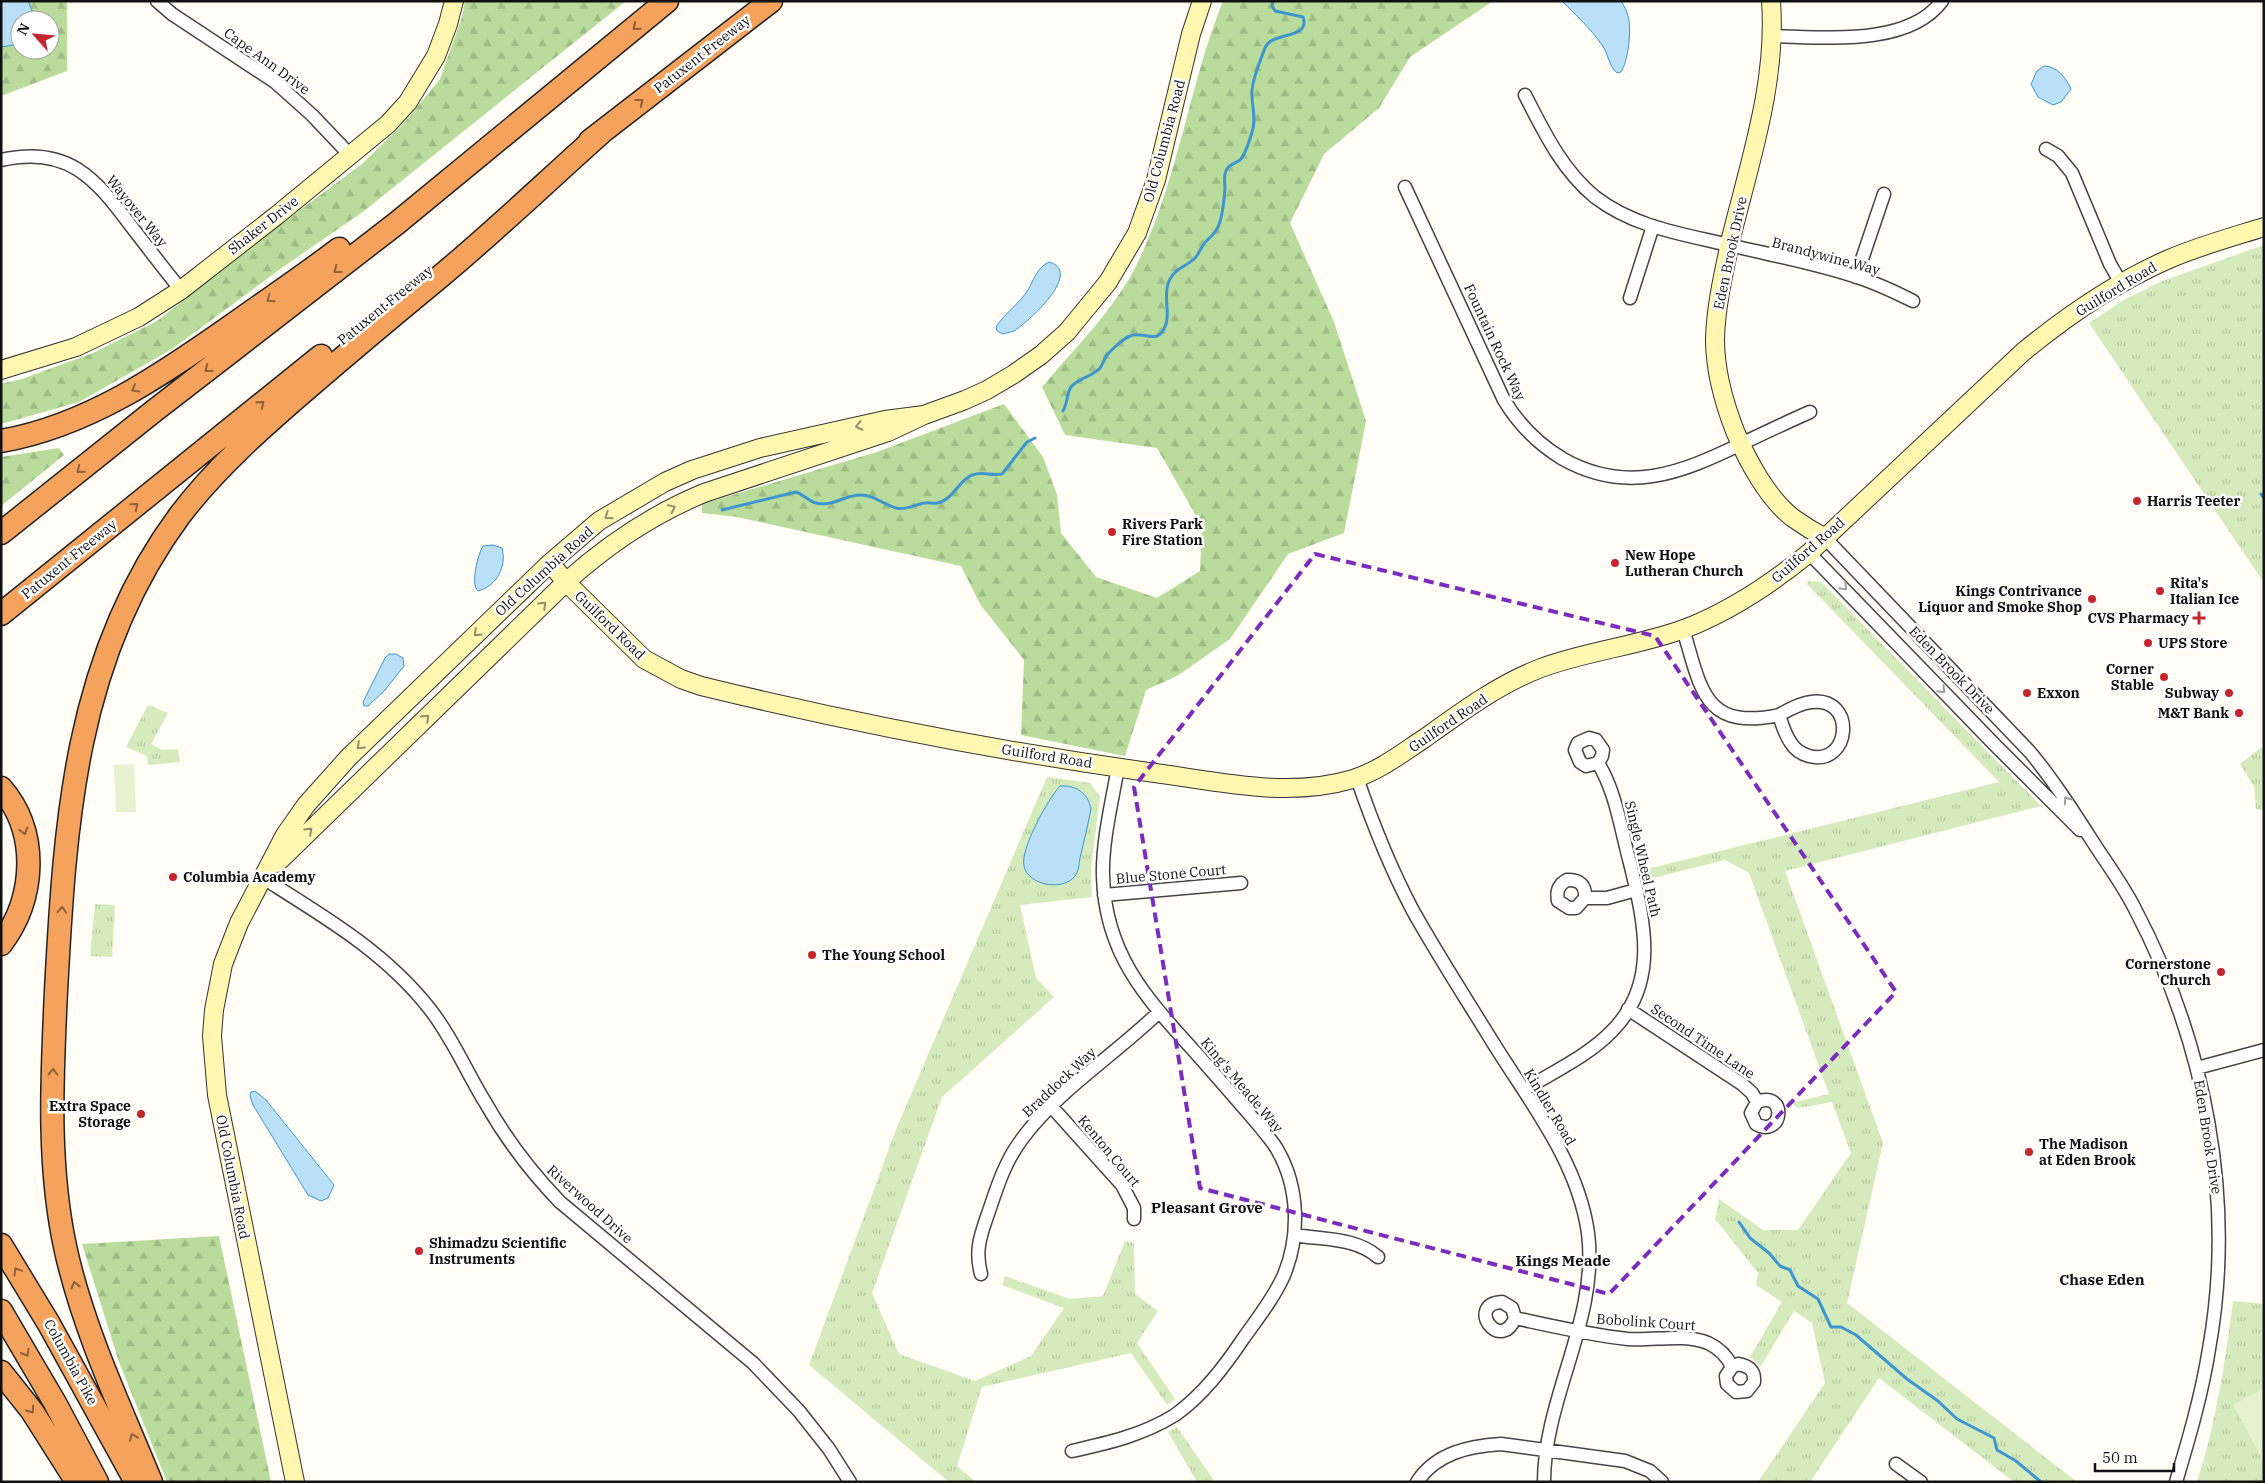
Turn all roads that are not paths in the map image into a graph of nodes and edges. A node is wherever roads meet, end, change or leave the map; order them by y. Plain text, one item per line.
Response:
1 (157, 1) edge
2 (454, 1) edge
3 (667, 1) edge
4 (771, 1) edge
5 (1202, 1) edge
6 (1771, 1) edge
7 (1942, 1) edge
8 (1773, 36) junction
9 (606, 52) junction
10 (1525, 95) dead end
11 (602, 132) junction
12 (2046, 149) dead end
13 (350, 156) junction
14 (1, 160) edge
15 (1405, 188) dead end
16 (1884, 194) dead end
17 (1653, 226) junction
18 (2264, 227) edge
19 (1730, 245) junction
20 (1856, 276) junction
21 (2121, 283) junction
22 (181, 290) junction
23 (1630, 298) dead end
24 (1913, 301) dead end
25 (1, 370) edge
26 (1810, 412) dead end
27 (924, 415) junction
28 (1, 441) edge
29 (1740, 444) junction
30 (1792, 517) junction
31 (1, 533) edge
32 (1825, 538) junction
33 (1810, 553) junction
34 (550, 563) junction
35 (566, 582) junction
36 (1, 614) edge
37 (1683, 629) junction
38 (1778, 715) junction
39 (1598, 762) dead end
40 (1118, 768) junction
41 (1357, 778) junction
42 (1, 788) edge
43 (2093, 842) junction
44 (263, 878) junction
45 (1241, 883) dead end
46 (1636, 890) junction
47 (1104, 895) junction
48 (1585, 898) dead end
49 (1, 944) edge
50 (1628, 1009) junction
51 (1159, 1012) junction
52 (2264, 1050) edge
53 (2197, 1068) junction
54 (1524, 1090) junction
55 (1757, 1102) dead end
56 (1051, 1106) junction
57 (1134, 1219) dead end
58 (1295, 1234) junction
59 (1, 1245) edge
60 (1378, 1257) dead end
61 (981, 1274) dead end
62 (1, 1311) edge
63 (1515, 1318) dead end
64 (1578, 1330) junction
65 (1732, 1366) dead end
66 (1, 1372) edge
67 (1072, 1450) dead end
68 (1545, 1451) junction
69 (1896, 1464) dead end
70 (77, 1482) edge
71 (97, 1482) edge
72 (136, 1482) edge
73 (151, 1482) edge
74 (295, 1482) edge
75 (850, 1482) edge
76 (1416, 1482) edge
77 (1544, 1482) edge
78 (1662, 1482) edge
79 (1921, 1482) edge
80 (2176, 1482) edge

1 - 13 street, Cape Ann Drive
2 - 13 street, Shaker Drive
3 -> 9 highway
11 -> 4 highway, Patuxent Freeway
5 - 27 street, Old Columbia Road
6 - 8 street, Eden Brook Drive
7 - 8 street
8 - 19 street, Eden Brook Drive
9 -> 28 highway
9 -> 31 highway
10 - 17 street, Brandywine Way
36 -> 11 highway, Patuxent Freeway
73 -> 11 highway
12 - 21 street
13 - 22 street, Shaker Drive
14 - 22 street, Wayover Way
15 - 29 street, Fountain Rock Way
16 - 20 street
17 - 19 street, Brandywine Way
17 - 23 street
18 - 21 street, Guilford Road
19 - 20 street, Brandywine Way
19 - 29 street, Eden Brook Drive
20 - 24 street, Brandywine Way
21 - 32 street, Guilford Road
22 - 25 street, Shaker Drive
26 - 29 street, Fountain Rock Way
27 -> 34 street, Old Columbia Road
35 -> 27 street, Old Columbia Road
29 - 30 street, Eden Brook Drive
30 - 32 street, Eden Brook Drive
30 - 33 street, Eden Brook Drive
32 - 33 street, Guilford Road
43 -> 32 street, Eden Brook Drive
33 - 37 street, Guilford Road
33 -> 43 street, Eden Brook Drive
34 - 35 street, Guilford Road
34 -> 44 street, Old Columbia Road
35 - 40 street, Guilford Road
44 -> 35 street, Old Columbia Road
37 - 38 street
37 - 41 street, Guilford Road
38 - 38 street
39 - 46 street, Single Wheel Path
40 - 41 street, Guilford Road
40 - 47 street, King's Meade Way
41 - 54 street, Kindler Road
42 -> 49 highway
43 - 53 street, Eden Brook Drive
44 - 74 street, Old Columbia Road
44 - 75 street, Riverwood Drive
45 - 47 street, Blue Stone Court
46 - 48 street
46 - 50 street, Single Wheel Path
47 - 51 street, King's Meade Way
50 - 54 street, Single Wheel Path
50 - 55 street, Second Time Lane
51 - 56 street, Braddock Way
51 - 58 street, King's Meade Way
52 - 53 street
53 - 80 street, Eden Brook Drive
54 - 64 street, Kindler Road
56 - 57 street, Kenton Court
56 - 61 street, Braddock Way
58 - 60 street
58 - 67 street, King's Meade Way
72 -> 59 highway, Columbia Pike
62 -> 71 highway
63 - 64 street, Bobolink Court
64 - 65 street, Bobolink Court
64 - 68 street, Kindler Road
66 -> 70 highway
68 - 76 street
68 - 77 street, Kindler Road
68 - 78 street
69 - 79 street

